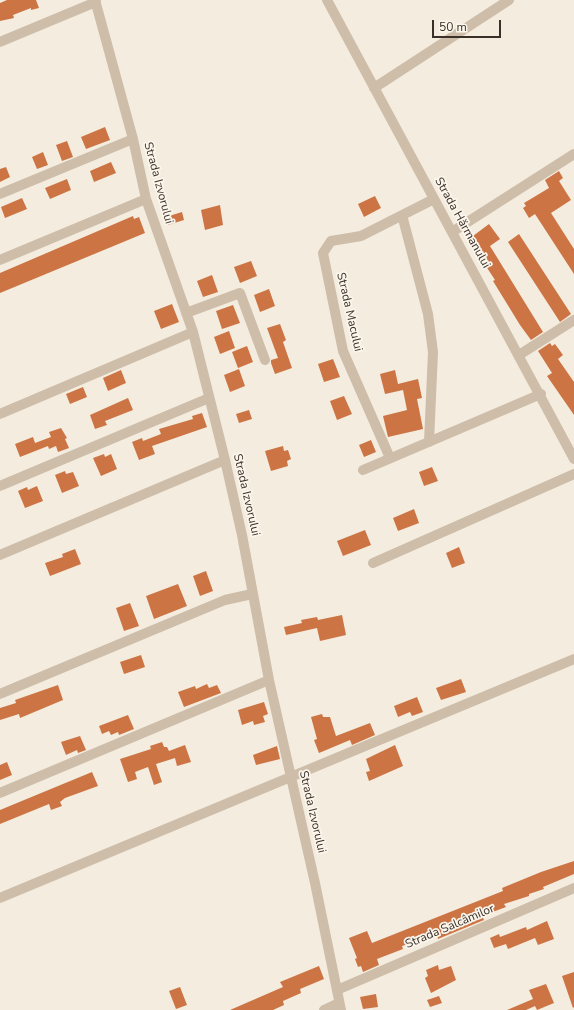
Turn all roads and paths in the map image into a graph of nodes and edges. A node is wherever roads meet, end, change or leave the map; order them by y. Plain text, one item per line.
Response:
1 (327, 0) edge
2 (509, 0) edge
3 (96, 1) edge
4 (0, 42) edge
5 (374, 88) junction
6 (133, 140) junction
7 (574, 154) edge
8 (0, 194) edge
9 (434, 199) junction
10 (146, 200) junction
11 (402, 215) junction
12 (452, 232) junction
13 (0, 260) edge
14 (186, 313) junction
15 (574, 320) edge
16 (193, 332) junction
17 (519, 355) junction
18 (265, 360) dead end
19 (541, 394) junction
20 (209, 398) junction
21 (0, 414) edge
22 (429, 442) junction
23 (390, 458) junction
24 (574, 458) edge
25 (225, 460) junction
26 (363, 470) dead end
27 (574, 474) edge
28 (0, 486) edge
29 (0, 556) edge
30 (373, 563) dead end
31 (252, 594) junction
32 (574, 659) edge
33 (269, 680) junction
34 (0, 694) edge
35 (291, 778) junction
36 (0, 793) edge
37 (574, 888) edge
38 (0, 898) edge
39 (337, 990) junction
40 (340, 1007) edge
41 (324, 1010) edge

1 - 5 street, Strada Hărmanului
2 - 5 street
3 - 4 street
3 - 6 street, Strada Izvorului
5 - 9 street, Strada Hărmanului
6 - 8 street
6 - 10 street, Strada Izvorului
7 - 12 street
9 - 11 street, Strada Macului
9 - 12 street, Strada Hărmanului
10 - 13 street
10 - 14 street, Strada Izvorului
11 - 22 street
11 - 23 street, Strada Macului
12 - 17 street, Strada Hărmanului
14 - 16 street, Strada Izvorului
14 - 18 street
15 - 17 street
16 - 20 street, Strada Izvorului
16 - 21 street
17 - 19 street, Strada Hărmanului
19 - 22 street
19 - 24 street, Strada Hărmanului
20 - 25 street, Strada Izvorului
20 - 28 street
22 - 23 street
23 - 26 street
25 - 29 street
25 - 31 street, Strada Izvorului
27 - 30 street
31 - 33 street, Strada Izvorului
31 - 34 street
32 - 35 street
33 - 35 street, Strada Izvorului
33 - 36 street
35 - 38 street
35 - 39 street, Strada Izvorului
37 - 39 street, Strada Salcâmilor
39 - 40 street, Strada Izvorului
40 - 41 street, Strada Izvorului

